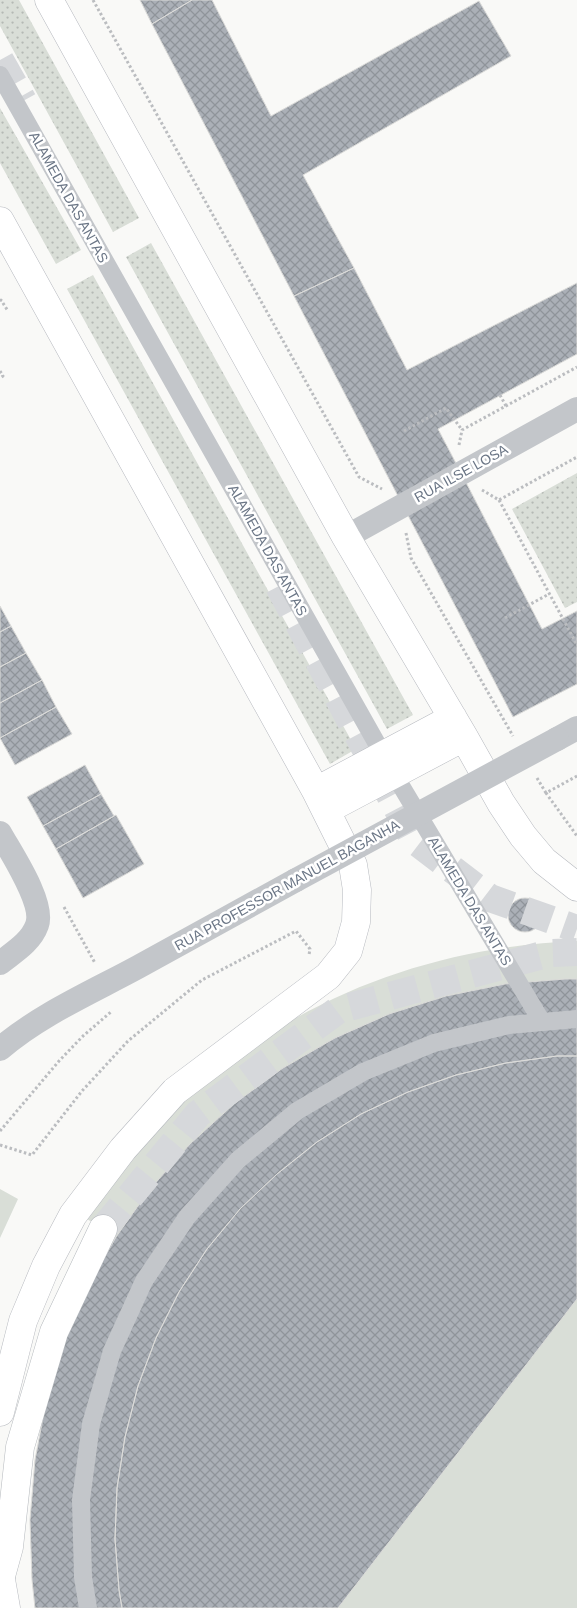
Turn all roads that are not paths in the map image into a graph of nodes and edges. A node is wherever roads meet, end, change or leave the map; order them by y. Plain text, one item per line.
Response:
1 (49, 0) edge
2 (0, 75) edge
3 (0, 221) edge
4 (577, 409) edge
5 (346, 537) junction
6 (459, 727) junction
7 (567, 733) edge
8 (389, 764) junction
9 (321, 800) junction
10 (0, 833) edge
11 (577, 887) edge
12 (0, 963) edge
13 (577, 1019) edge
14 (542, 1022) junction
15 (0, 1049) edge
16 (103, 1229) tunnel mouth
17 (0, 1412) edge
18 (0, 1575) edge
19 (6, 1608) edge
20 (88, 1608) edge

1 - 5 main road
2 - 8 street, ALAMEDA DAS ANTAS
3 - 9 main road
4 - 5 street, RUA ILSE LOSA
5 - 6 main road
6 - 8 main road
6 - 11 main road
7 - 15 street, RUA PROFESSOR MANUEL BAGANHA, bridge
8 - 9 main road
8 - 14 street, ALAMEDA DAS ANTAS
9 - 17 main road
10 - 12 street
13 - 14 street
14 - 20 street
16 - 18 main road
18 - 19 main road

